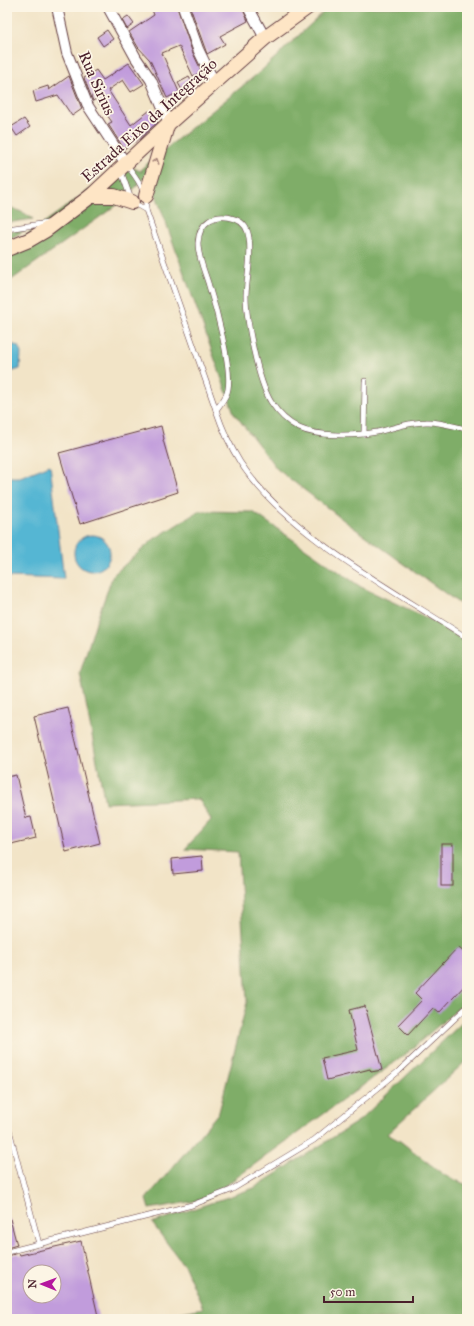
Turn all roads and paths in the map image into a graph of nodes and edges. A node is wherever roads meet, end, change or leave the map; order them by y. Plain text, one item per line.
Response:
1 (57, 7) edge
2 (108, 7) edge
3 (183, 7) edge
4 (248, 7) edge
5 (308, 7) edge
6 (265, 38) junction
7 (215, 84) junction
8 (168, 124) junction
9 (123, 166) junction
10 (91, 196) junction
11 (132, 202) junction
12 (146, 203) junction
13 (57, 222) junction
14 (7, 229) edge
15 (7, 250) edge
16 (365, 382) dead end
17 (216, 410) junction
18 (467, 429) edge
19 (364, 434) junction
20 (467, 638) edge
21 (467, 1007) edge
22 (7, 1122) edge
23 (39, 1244) junction
24 (7, 1252) edge

1 - 9 street, Rua Sirius
2 - 8 street
3 - 7 street
4 - 6 street
5 - 6 main road, Estrada Eixo da Integração
6 - 7 main road, Estrada Eixo da Integração
7 - 8 main road, Estrada Eixo da Integração
8 - 9 main road, Estrada Eixo da Integração
12 -> 8 main road
9 - 10 main road, Estrada Eixo da Integração
9 - 11 lane
9 - 12 lane
10 - 11 main road
10 - 13 main road, Estrada Eixo da Integração
11 - 12 lane
12 - 17 lane
13 - 14 lane
13 - 15 main road, Estrada Eixo da Integração
16 - 19 lane
17 - 19 lane
17 - 20 lane
18 - 19 lane
21 - 23 lane
22 - 23 lane
23 - 24 lane

